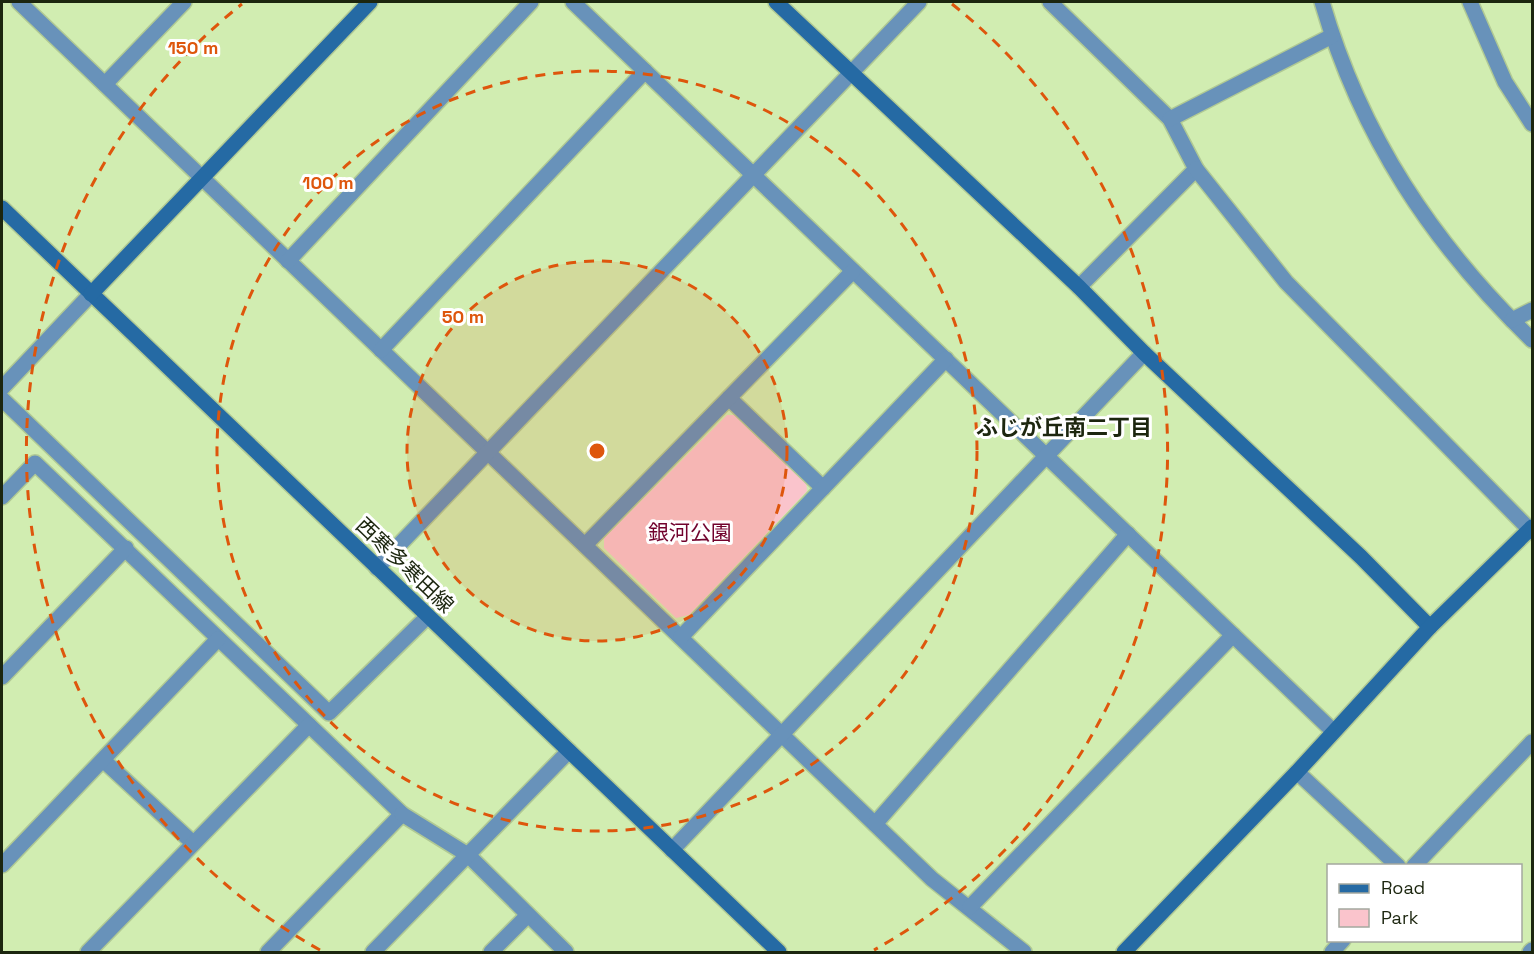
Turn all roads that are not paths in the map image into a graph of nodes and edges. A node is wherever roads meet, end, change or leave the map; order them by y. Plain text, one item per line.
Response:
1 (19, 2) edge
2 (184, 2) edge
3 (370, 2) edge
4 (531, 2) edge
5 (573, 2) edge
6 (776, 2) edge
7 (919, 2) edge
8 (1050, 2) edge
9 (1322, 2) edge
10 (1470, 2) edge
11 (1332, 36) junction
12 (645, 71) junction
13 (850, 73) junction
14 (105, 84) junction
15 (1170, 119) junction
16 (1533, 123) edge
17 (1196, 169) junction
18 (753, 174) junction
19 (202, 178) junction
20 (2, 208) edge
21 (288, 261) junction
22 (853, 270) junction
23 (1079, 287) junction
24 (91, 294) junction
25 (1533, 310) edge
26 (1512, 320) junction
27 (1533, 340) edge
28 (381, 350) junction
29 (1144, 353) junction
30 (946, 359) junction
31 (2, 388) edge
32 (729, 398) junction
33 (2, 399) edge
34 (488, 452) junction
35 (1046, 455) junction
36 (823, 488) junction
37 (2, 497) edge
38 (1532, 530) edge
39 (1128, 534) junction
40 (585, 545) junction
41 (126, 548) junction
42 (377, 568) junction
43 (428, 616) junction
44 (1430, 627) junction
45 (1233, 635) junction
46 (681, 637) junction
47 (218, 639) junction
48 (2, 677) edge
49 (309, 725) junction
50 (1334, 731) junction
51 (781, 734) junction
52 (1533, 742) edge
53 (569, 751) junction
54 (103, 760) junction
55 (1297, 772) junction
56 (402, 814) junction
57 (875, 824) junction
58 (193, 843) junction
59 (672, 850) junction
60 (468, 855) junction
61 (1396, 864) edge
62 (1416, 864) edge
63 (2, 865) edge
64 (970, 907) junction
65 (528, 915) junction
66 (88, 952) edge
67 (268, 952) edge
68 (373, 952) edge
69 (491, 952) edge
70 (566, 952) edge
71 (779, 952) edge
72 (1024, 952) edge
73 (1124, 952) edge

1 - 14 street
2 - 14 street
3 - 19 street
4 - 21 street
5 - 12 street
6 - 13 street
7 - 13 street
8 - 15 street
9 - 11 street
10 - 16 street
11 - 15 street
11 - 26 street
12 - 18 street
12 - 28 street
13 - 18 street
13 - 23 street
14 - 19 street
15 - 17 street
17 - 23 street
17 - 38 street
18 - 22 street
18 - 34 street
19 - 21 street
19 - 24 street
20 - 24 street, 西寒多寒田線
21 - 28 street
22 - 30 street
22 - 32 street
23 - 29 street
24 - 31 street
24 - 42 street, 西寒多寒田線
25 - 26 street
26 - 27 street
28 - 34 street
29 - 35 street
29 - 44 street
30 - 35 street
30 - 36 street
32 - 36 street
32 - 40 street
33 - 43 street
34 - 40 street
34 - 42 street
35 - 39 street
35 - 51 street
36 - 46 street
37 - 41 street
38 - 44 street
39 - 45 street
39 - 57 street
40 - 46 street
41 - 47 street
41 - 48 street
42 - 43 street, 西寒多寒田線
43 - 53 street, 西寒多寒田線
44 - 50 street
45 - 50 street
45 - 64 street
46 - 51 street
47 - 49 street
47 - 54 street
49 - 56 street
49 - 58 street
50 - 55 street
51 - 57 street
51 - 59 street
52 - 62 street
53 - 59 street, 西寒多寒田線
53 - 60 street
54 - 58 street
54 - 63 street
55 - 61 street
55 - 73 street
56 - 60 street
56 - 67 street
57 - 64 street
58 - 66 street
59 - 71 street, 西寒多寒田線
60 - 65 street
60 - 68 street
64 - 72 street
65 - 69 street
65 - 70 street

